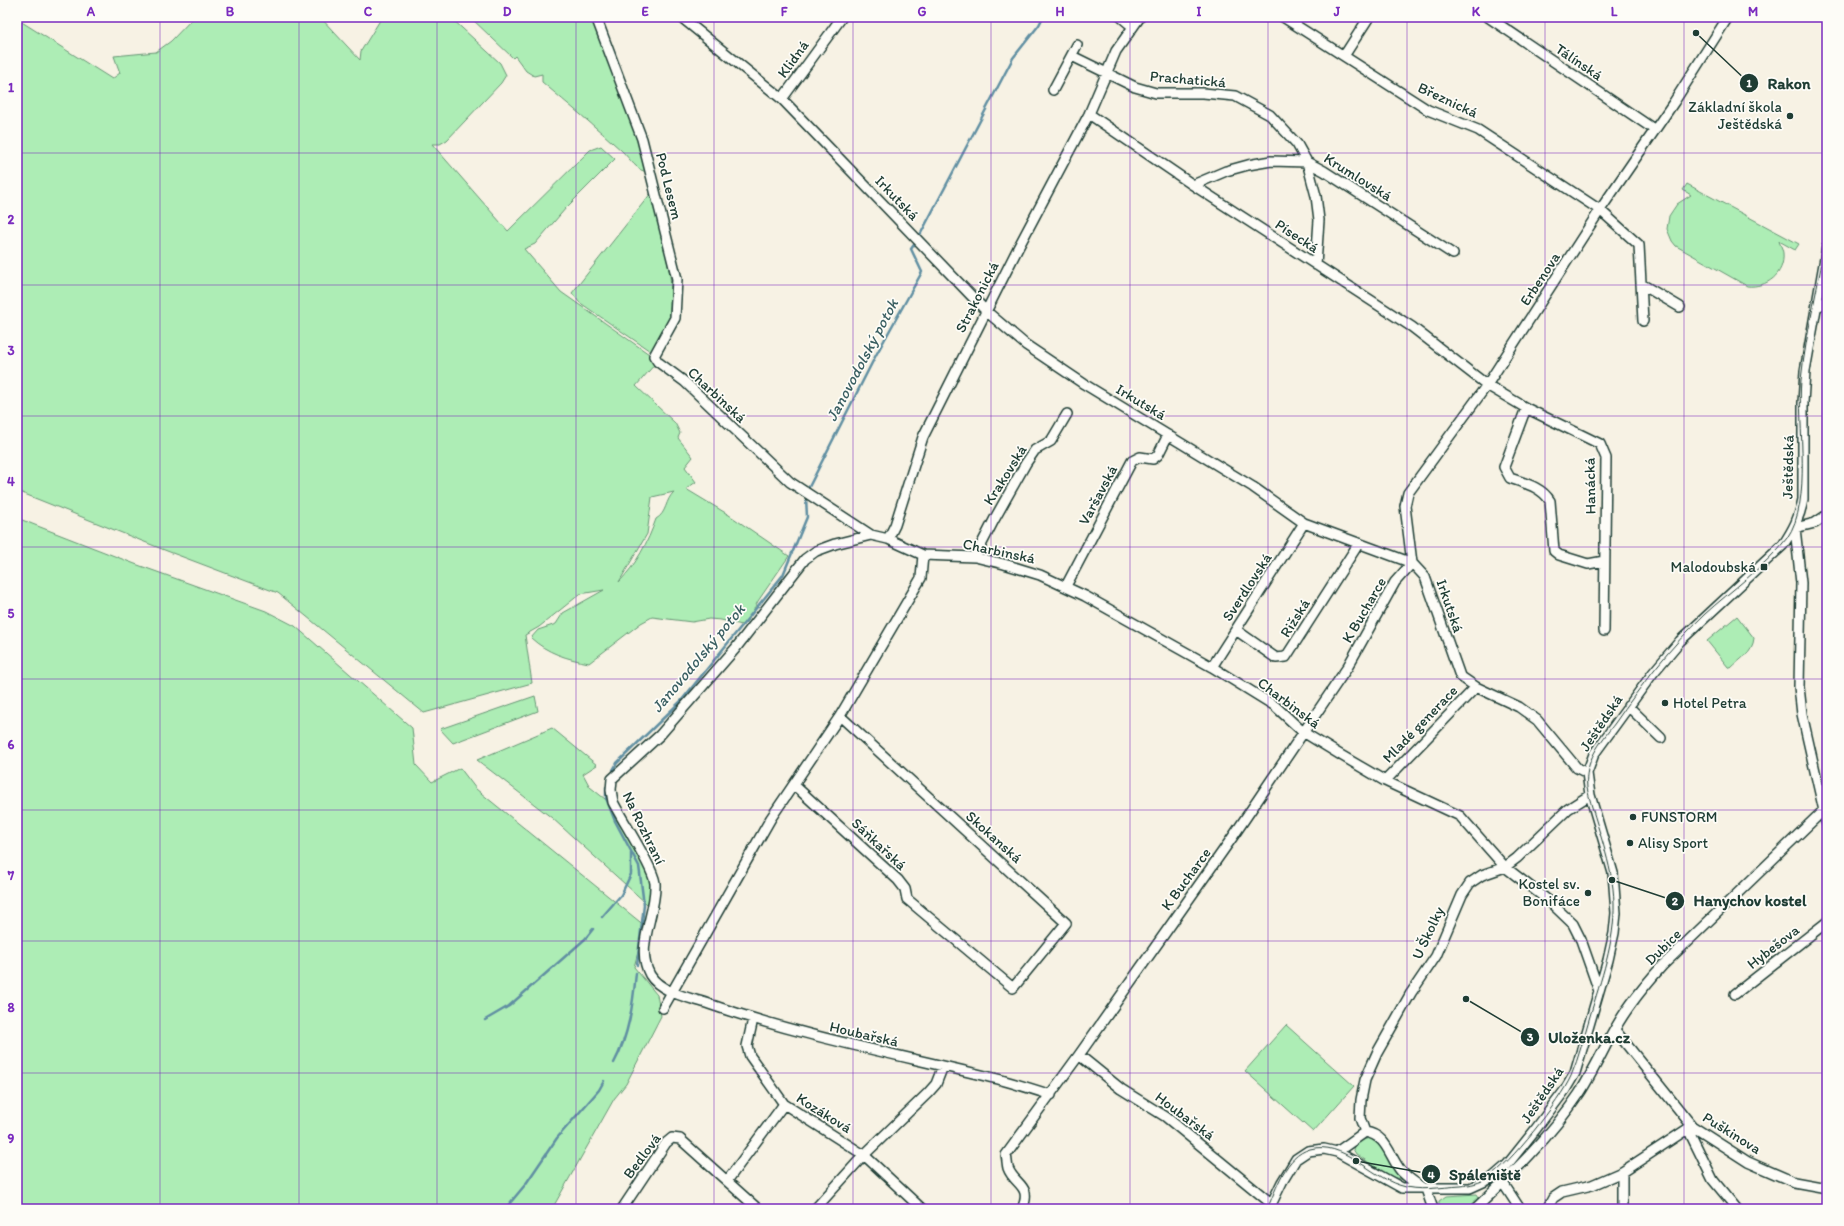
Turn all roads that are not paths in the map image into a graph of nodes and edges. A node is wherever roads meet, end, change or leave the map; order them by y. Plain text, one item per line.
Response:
1 (596, 17) edge
2 (681, 17) edge
3 (842, 17) edge
4 (1121, 17) edge
5 (1140, 17) edge
6 (1283, 17) edge
7 (1369, 17) edge
8 (1488, 17) edge
9 (1728, 17) edge
10 (1133, 27) junction
11 (1077, 45) dead end
12 (1072, 56) junction
13 (1344, 56) junction
14 (1106, 74) junction
15 (1054, 90) dead end
16 (782, 99) junction
17 (1089, 114) junction
18 (1655, 130) junction
19 (1307, 162) junction
20 (1193, 185) junction
21 (1600, 210) junction
22 (1827, 247) edge
23 (1452, 254) dead end
24 (1316, 264) junction
25 (1641, 284) junction
26 (1827, 301) edge
27 (1680, 307) dead end
28 (1816, 308) junction
29 (986, 311) junction
30 (1643, 321) dead end
31 (658, 362) joint
32 (1487, 385) junction
33 (1526, 408) junction
34 (1067, 414) dead end
35 (1168, 435) junction
36 (1827, 515) edge
37 (1304, 523) junction
38 (1794, 528) junction
39 (871, 534) junction
40 (888, 539) junction
41 (1359, 543) junction
42 (923, 555) junction
43 (975, 557) junction
44 (1604, 561) junction
45 (1412, 563) junction
46 (1066, 586) junction
47 (1236, 630) junction
48 (1604, 631) dead end
49 (1212, 667) junction
50 (1476, 687) junction
51 (1628, 706) junction
52 (840, 716) junction
53 (1303, 732) junction
54 (1661, 738) dead end
55 (1587, 773) junction
56 (1385, 781) junction
57 (794, 785) junction
58 (1590, 795) junction
59 (1825, 809) edge
60 (1827, 824) edge
61 (1505, 867) junction
62 (1827, 922) edge
63 (1013, 988) joint
64 (1598, 991) junction
65 (673, 992) junction
66 (1735, 994) dead end
67 (663, 1008) dead end
68 (752, 1019) junction
69 (1615, 1030) junction
70 (1079, 1055) junction
71 (943, 1066) junction
72 (1051, 1094) junction
73 (784, 1104) junction
74 (1690, 1127) junction
75 (1365, 1132) junction
76 (1337, 1152) junction
77 (864, 1154) junction
78 (1622, 1172) junction
79 (727, 1181) junction
80 (1502, 1183) junction
81 (1827, 1188) edge
82 (1426, 1189) junction
83 (1270, 1206) edge
84 (622, 1209) edge
85 (758, 1209) edge
86 (814, 1209) edge
87 (922, 1209) edge
88 (1022, 1209) edge
89 (1434, 1209) edge
90 (1475, 1209) edge
91 (1520, 1209) edge
92 (1547, 1209) edge
93 (1622, 1209) edge
94 (1737, 1209) edge

1 - 31 street, Pod Lesem
2 - 16 street, Irkutská
3 - 16 street, Klidná
4 - 10 street
5 - 10 street, Strakonická
6 - 13 street, Březnická
7 - 13 street
8 - 18 street, Tálínská
9 - 18 street, Erbenova
10 - 14 street, Strakonická
11 - 12 street
12 - 14 street
12 - 15 street
13 - 21 street, Březnická
14 - 17 street, Strakonická
14 - 19 street, Prachatická
16 - 29 street, Irkutská
17 - 20 street, Písecká
17 - 29 street, Strakonická
18 - 21 street, Erbenova
19 - 20 street, Krumlovská
19 - 23 street, Krumlovská
19 - 24 street, Prachatická
20 - 24 street, Písecká
21 - 25 street, Březnická
21 - 32 street, Erbenova
22 - 28 street, Ještědská
24 - 32 street, Písecká
25 - 27 street
25 - 30 street, Březnická
26 - 28 street
28 - 38 street, Ještědská
29 - 35 street, Irkutská
29 - 40 street, Strakonická
31 - 39 street, Charbinská
32 - 33 street, Hanácká
32 - 45 street, Erbenova
33 - 44 street, Hanácká
33 - 44 street
34 - 43 street, Krakovská
35 - 37 street, Irkutská
35 - 46 street, Varšavská
36 - 38 street
37 - 41 street, Irkutská
37 - 47 street, Sverdlovská
38 - 51 street, Ještědská
38 - 59 street
39 - 40 street
39 - 65 street, Na Rozhraní
40 - 42 street, Charbinská
41 - 45 street, Irkutská
41 - 47 street, Rižská
42 - 43 street, Charbinská
42 - 52 street
43 - 46 street, Charbinská
44 - 48 street, Hanácká
45 - 50 street, Irkutská
45 - 53 street, K Bucharce
46 - 49 street, Charbinská
47 - 49 street, Sverdlovská
49 - 53 street, Charbinská
50 - 55 street, Irkutská
50 - 56 street, Mladé generace
51 - 54 street
51 - 55 street, Ještědská
52 - 57 street
52 - 63 street, Skokanská
53 - 56 street, Charbinská
53 - 70 street, K Bucharce
55 - 58 street, Ještědská
56 - 61 street, Charbinská
57 - 63 street, Sáňkařská
57 - 65 street
58 - 61 street, U Školky
58 - 64 street, Ještědská
59 - 60 street
59 - 69 street, Dubice
61 - 64 street, Charbinská
61 - 75 street, U Školky
62 - 66 street, Hybešova
64 - 82 street, Ještědská
65 - 67 street
65 - 68 street, Houbařská
68 - 71 street, Houbařská
68 - 73 street, Kozáková
69 - 74 street, Puškinova
69 - 80 street, Ještědská
70 - 72 street, K Bucharce
70 - 83 street, Houbařská
71 - 72 street, Houbařská
71 - 77 street
72 - 88 street, K Bucharce
73 - 77 street, Kozáková
73 - 79 street
74 - 78 street
74 - 81 street, Puškinova
74 - 94 street
75 - 76 street
75 - 82 street
76 - 82 street, Ještědská
76 - 83 street
77 - 86 street
77 - 87 street, Kozáková
78 - 92 street
78 - 93 street
79 - 84 street, Bedlová
79 - 85 street, Bedlová
80 - 90 street, Ještědská
80 - 91 street
82 - 89 street

